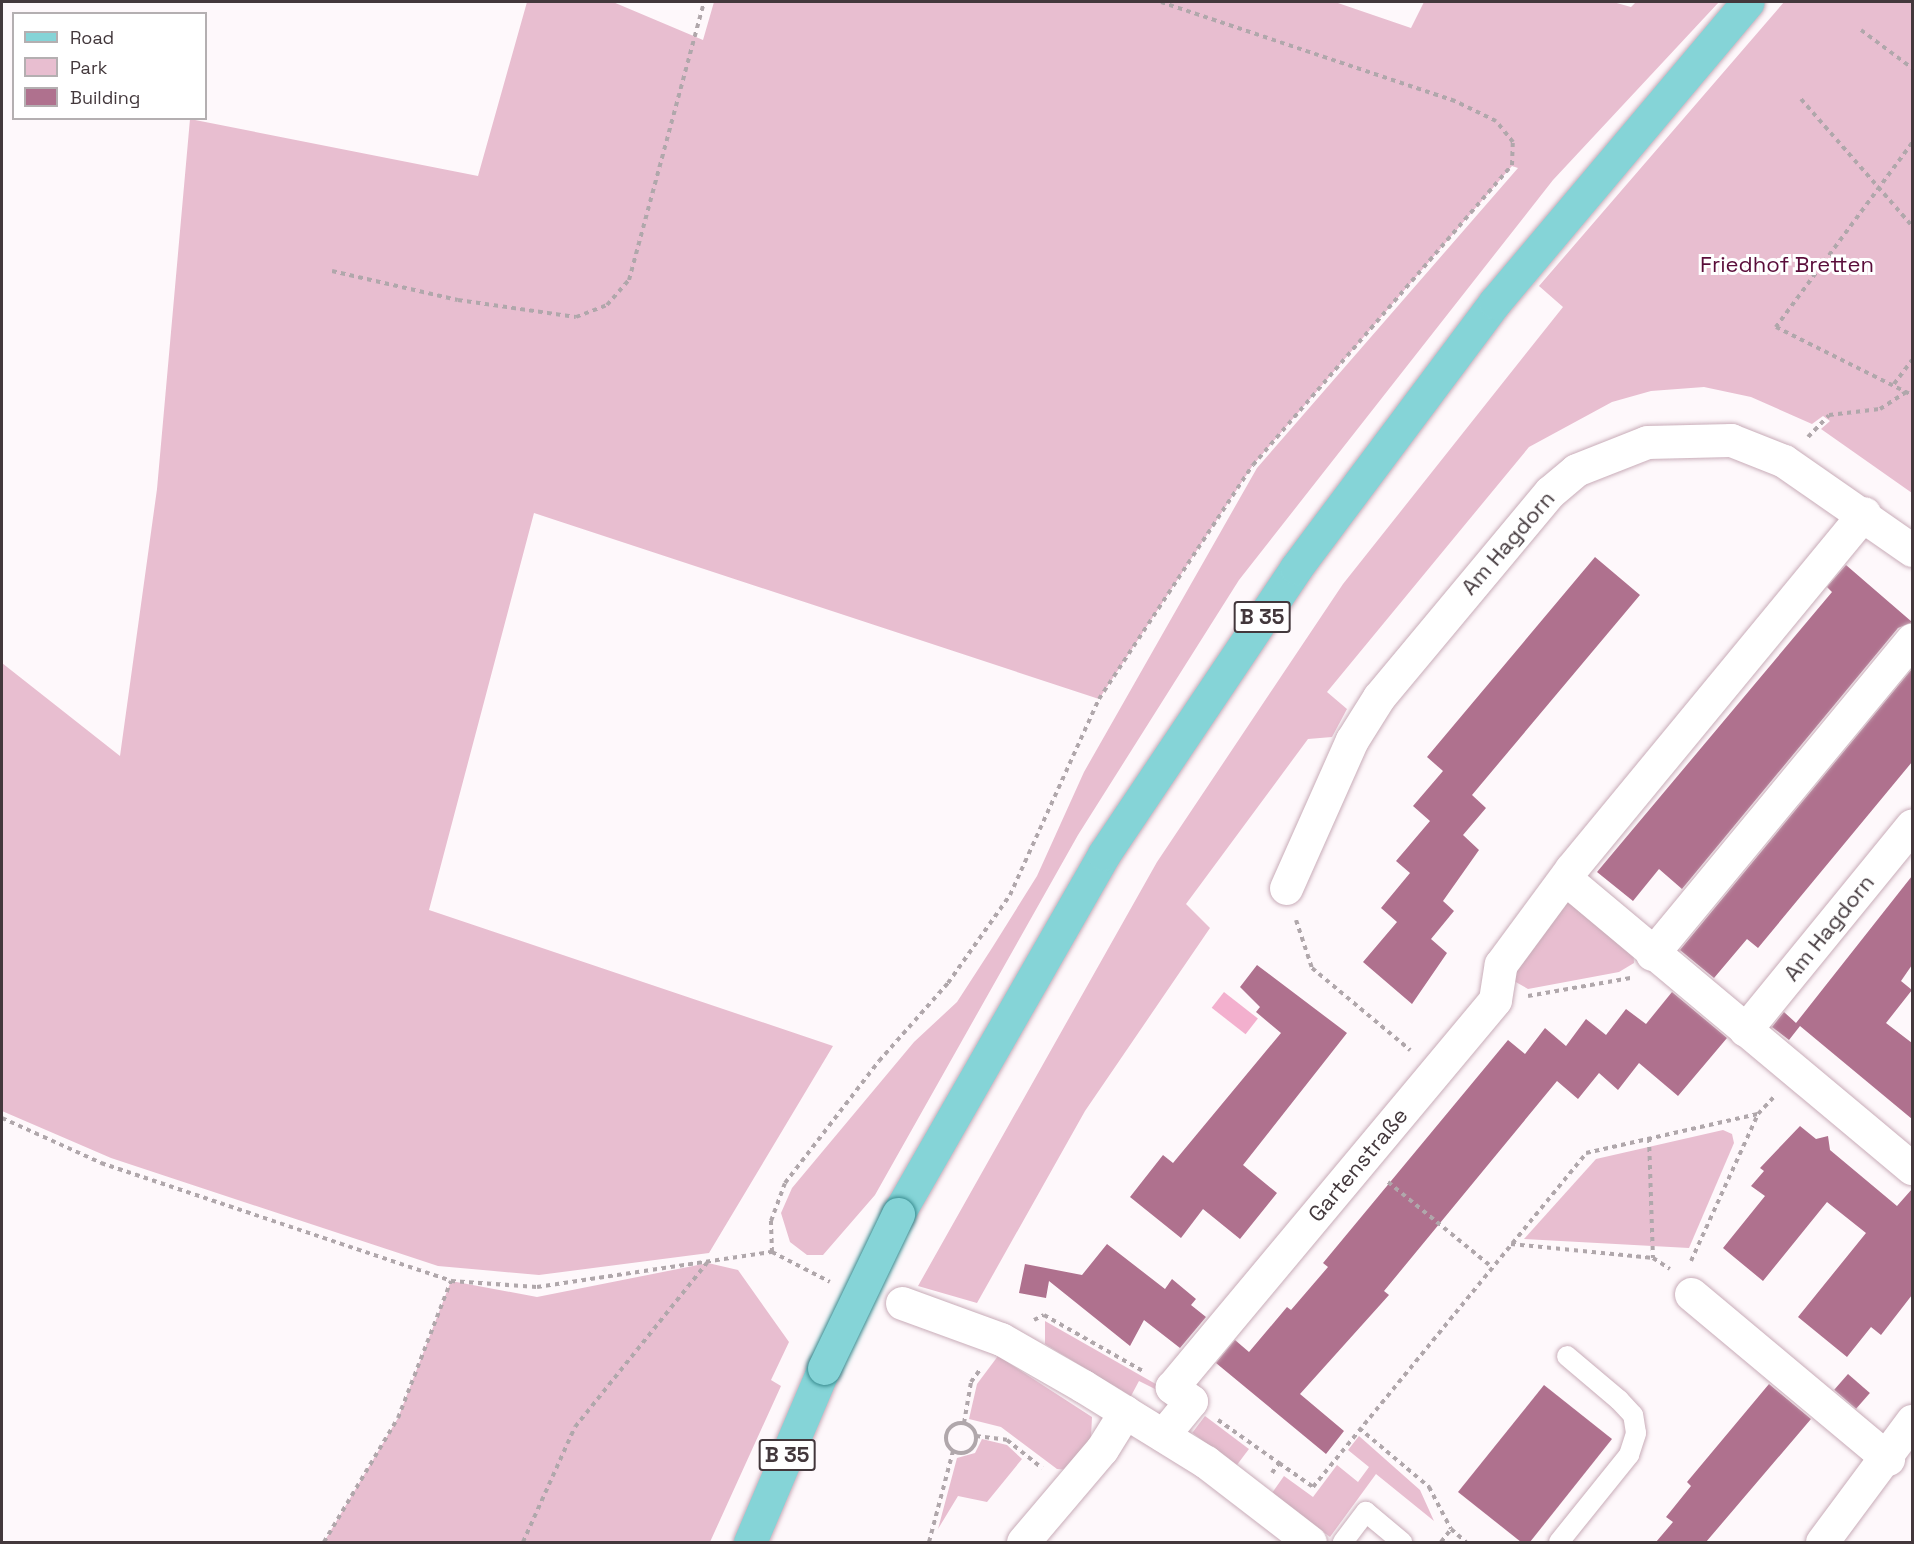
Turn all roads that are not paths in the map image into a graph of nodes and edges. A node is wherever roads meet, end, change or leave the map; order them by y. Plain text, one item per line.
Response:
1 (1748, 2) edge
2 (1864, 513) junction
3 (1912, 550) edge
4 (1912, 640) edge
5 (1912, 825) edge
6 (1566, 879) junction
7 (1286, 888) road end
8 (1642, 966) junction
9 (1745, 1030) junction
10 (1912, 1168) edge
11 (1690, 1281) road end
12 (902, 1303) dead end
13 (1567, 1356) dead end
14 (1125, 1412) junction
15 (1912, 1421) edge
16 (1163, 1435) junction
17 (1888, 1459) junction
18 (750, 1542) edge
19 (1023, 1542) edge
20 (1310, 1542) edge
21 (1342, 1542) edge
22 (1402, 1542) edge
23 (1559, 1542) edge
24 (1822, 1542) edge

1 - 18 main road, B 35, bridge
2 - 3 street, Am Hagdorn
2 - 6 street
2 - 7 street, Am Hagdorn
4 - 8 street
5 - 9 street, Am Hagdorn
6 - 8 street
6 - 16 street, Gartenstraße
8 - 9 street
9 - 10 street
11 - 17 street
12 - 14 street
13 - 23 lane
14 - 16 street
14 - 19 street
15 - 17 street
16 - 20 street
17 - 24 street
21 - 22 lane

